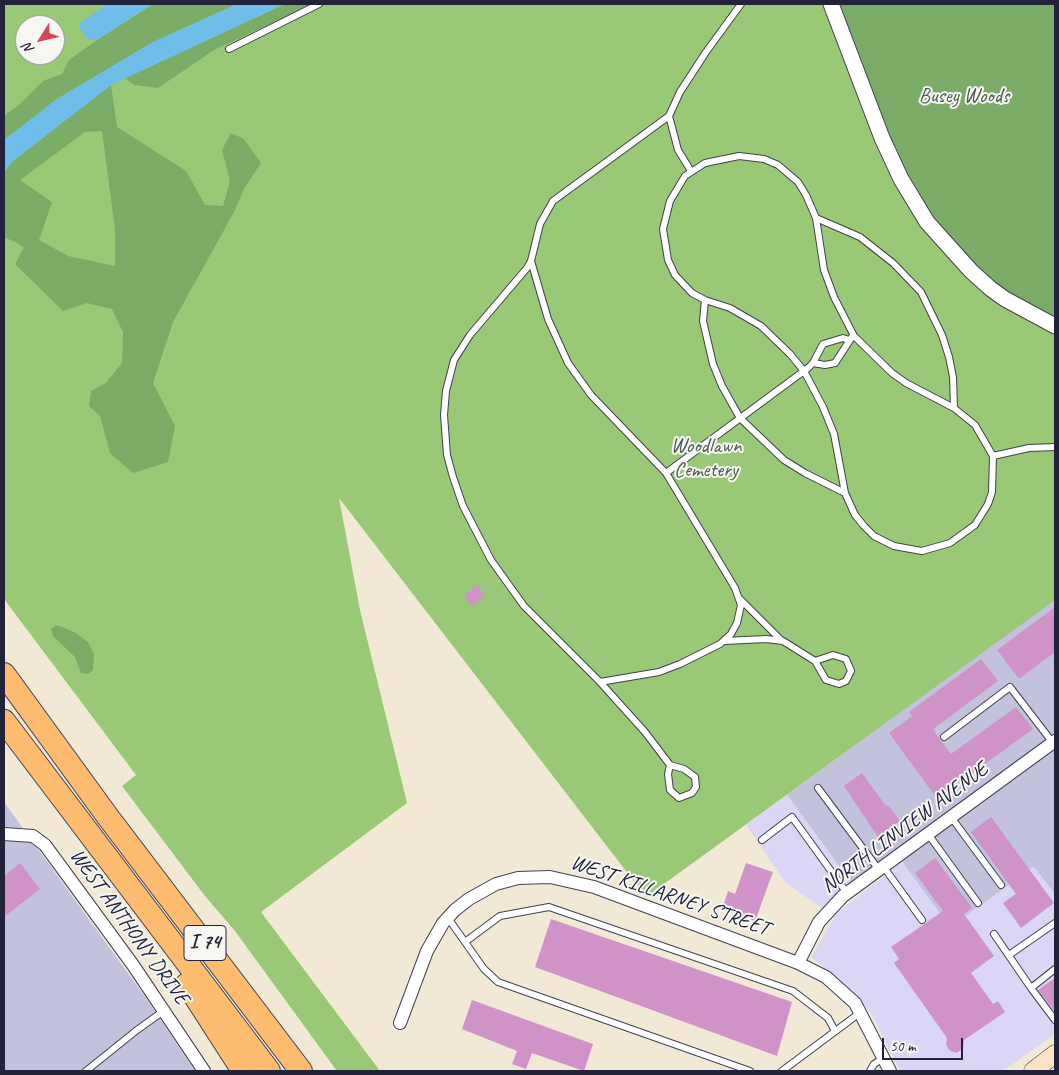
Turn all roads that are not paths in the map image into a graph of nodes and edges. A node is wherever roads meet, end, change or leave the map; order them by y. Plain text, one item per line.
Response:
1 (319, 4) edge
2 (740, 4) edge
3 (832, 4) edge
4 (229, 49) dead end
5 (669, 116) junction
6 (691, 171) junction
7 (816, 218) junction
8 (531, 261) junction
9 (705, 300) junction
10 (1055, 326) edge
11 (851, 338) junction
12 (814, 362) junction
13 (804, 371) junction
14 (954, 408) junction
15 (740, 418) junction
16 (1055, 447) edge
17 (993, 456) junction
18 (666, 473) junction
19 (846, 494) junction
20 (739, 598) junction
21 (783, 641) junction
22 (724, 642) junction
23 (815, 661) junction
24 (4, 674) edge
25 (600, 682) junction
26 (4, 721) edge
27 (944, 737) dead end
28 (1054, 742) edge
29 (670, 765) junction
30 (818, 788) dead end
31 (108, 817) junction
32 (951, 817) junction
33 (4, 834) edge
34 (928, 834) junction
35 (762, 840) dead end
36 (112, 865) junction
37 (881, 868) junction
38 (1001, 884) dead end
39 (847, 893) junction
40 (978, 903) dead end
41 (448, 918) junction
42 (922, 920) dead end
43 (1055, 923) edge
44 (994, 934) dead end
45 (465, 942) junction
46 (1008, 955) junction
47 (798, 963) junction
48 (1055, 969) edge
49 (1031, 988) junction
50 (165, 1010) junction
51 (861, 1012) junction
52 (1055, 1020) edge
53 (400, 1023) dead end
54 (835, 1031) junction
55 (1055, 1054) edge
56 (884, 1058) junction
57 (86, 1071) edge
58 (204, 1071) edge
59 (243, 1071) edge
60 (269, 1071) edge
61 (300, 1071) edge
62 (318, 1071) edge
63 (750, 1071) edge
64 (782, 1071) edge
65 (870, 1071) edge
66 (890, 1071) edge
67 (1032, 1071) edge

1 - 4 lane
2 - 5 lane
3 - 10 street
5 - 6 lane
5 - 8 lane
6 - 7 lane
6 - 9 lane
7 - 11 lane
7 - 14 lane
8 - 18 lane
8 - 25 lane
9 - 13 lane
9 - 15 lane
11 - 12 lane
11 - 12 lane
11 - 14 lane
12 - 13 lane
13 - 15 lane
13 - 19 lane
14 - 17 lane
15 - 18 lane
15 - 19 lane
16 - 17 lane
17 - 19 lane
18 - 20 lane
20 - 21 lane
20 - 22 lane
21 - 22 lane
21 - 23 lane
22 - 25 lane
23 - 23 lane
24 - 31 highway, I 74
25 - 29 lane
26 - 36 highway, I 74
27 - 28 lane
28 - 32 street, NORTH LINVIEW AVENUE
29 - 29 lane
30 - 37 lane
31 - 61 highway, I 74
31 - 62 highway
32 - 34 street, NORTH LINVIEW AVENUE
32 - 38 lane
33 - 50 street, WEST ANTHONY DRIVE
34 - 37 street, NORTH LINVIEW AVENUE
34 - 40 lane
35 - 39 lane
36 - 59 highway
36 - 60 highway, I 74
37 - 39 street, NORTH LINVIEW AVENUE
37 - 42 lane
39 - 47 street, NORTH LINVIEW AVENUE
41 - 45 lane
41 - 47 street, WEST KILLARNEY STREET
41 - 53 street, WEST KILLARNEY STREET
43 - 46 lane
44 - 46 lane
45 - 54 lane
45 - 63 lane
46 - 49 lane
47 - 51 street, WEST KILLARNEY STREET
48 - 49 lane
49 - 52 lane
50 - 57 lane
50 - 58 street, WEST ANTHONY DRIVE
51 - 54 lane
51 - 56 street, WEST KILLARNEY STREET
54 - 64 lane
55 - 67 main road
56 - 65 lane
56 - 66 street, WEST KILLARNEY STREET

